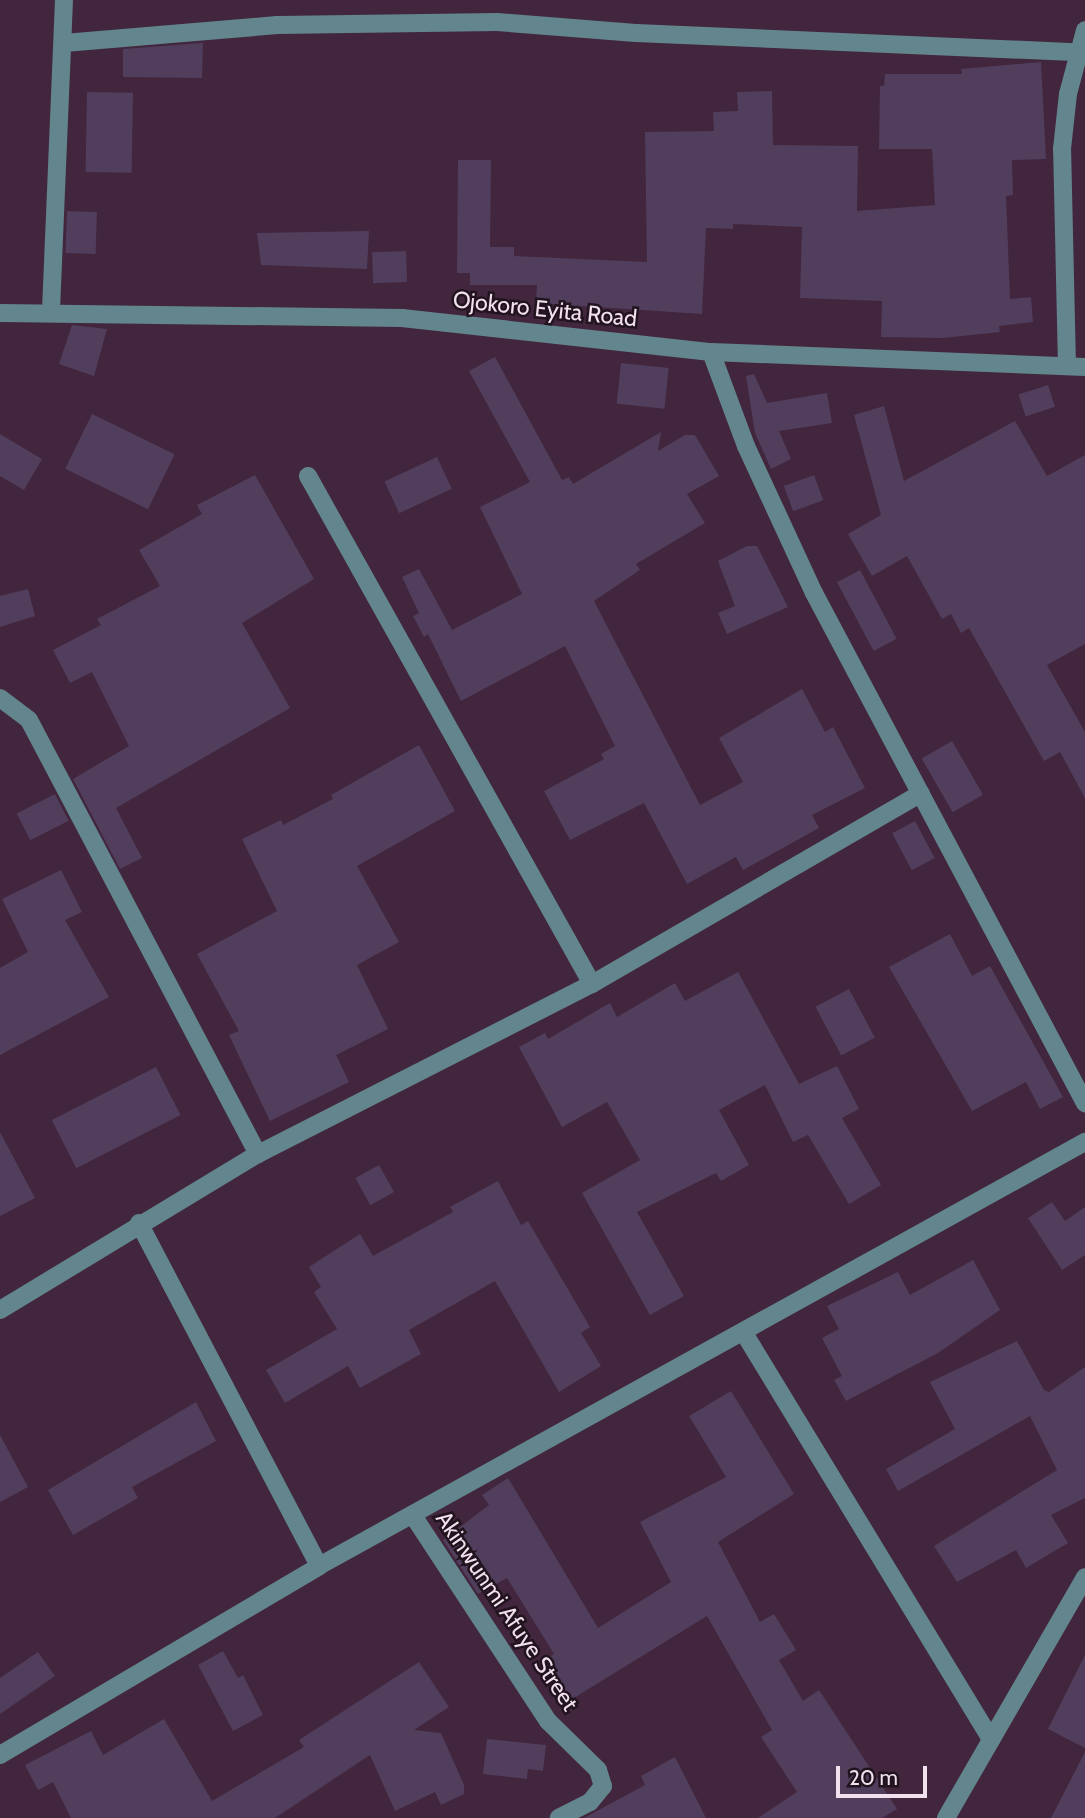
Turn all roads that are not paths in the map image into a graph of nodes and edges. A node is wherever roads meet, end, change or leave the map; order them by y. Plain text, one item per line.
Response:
1 (64, 0) edge
2 (1085, 30) edge
3 (64, 43) junction
4 (1080, 52) junction
5 (51, 310) junction
6 (0, 313) edge
7 (711, 352) junction
8 (1076, 366) edge
9 (308, 475) dead end
10 (0, 698) edge
11 (921, 793) junction
12 (592, 984) junction
13 (1085, 1103) edge
14 (1085, 1142) edge
15 (258, 1154) junction
16 (139, 1223) junction
17 (0, 1310) edge
18 (744, 1333) junction
19 (414, 1517) junction
20 (319, 1566) junction
21 (1085, 1577) edge
22 (991, 1740) junction
23 (0, 1755) edge
24 (559, 1818) edge
25 (946, 1818) edge

1 - 3 street
2 - 4 street
3 - 4 street
3 - 5 street
4 - 8 street
5 - 6 street, Ojokoro Eyita Road
5 - 7 street, Ojokoro Eyita Road
7 - 8 street, Ojokoro Eyita Road
7 - 11 street
9 - 12 street
10 - 15 street
11 - 12 street
11 - 13 street
12 - 15 street
14 - 18 street
15 - 16 street
16 - 17 street
16 - 20 street
18 - 19 street
18 - 22 street
19 - 20 street
19 - 24 street, Akinwunmi Afuye Street
20 - 23 street
21 - 22 street
22 - 25 street

